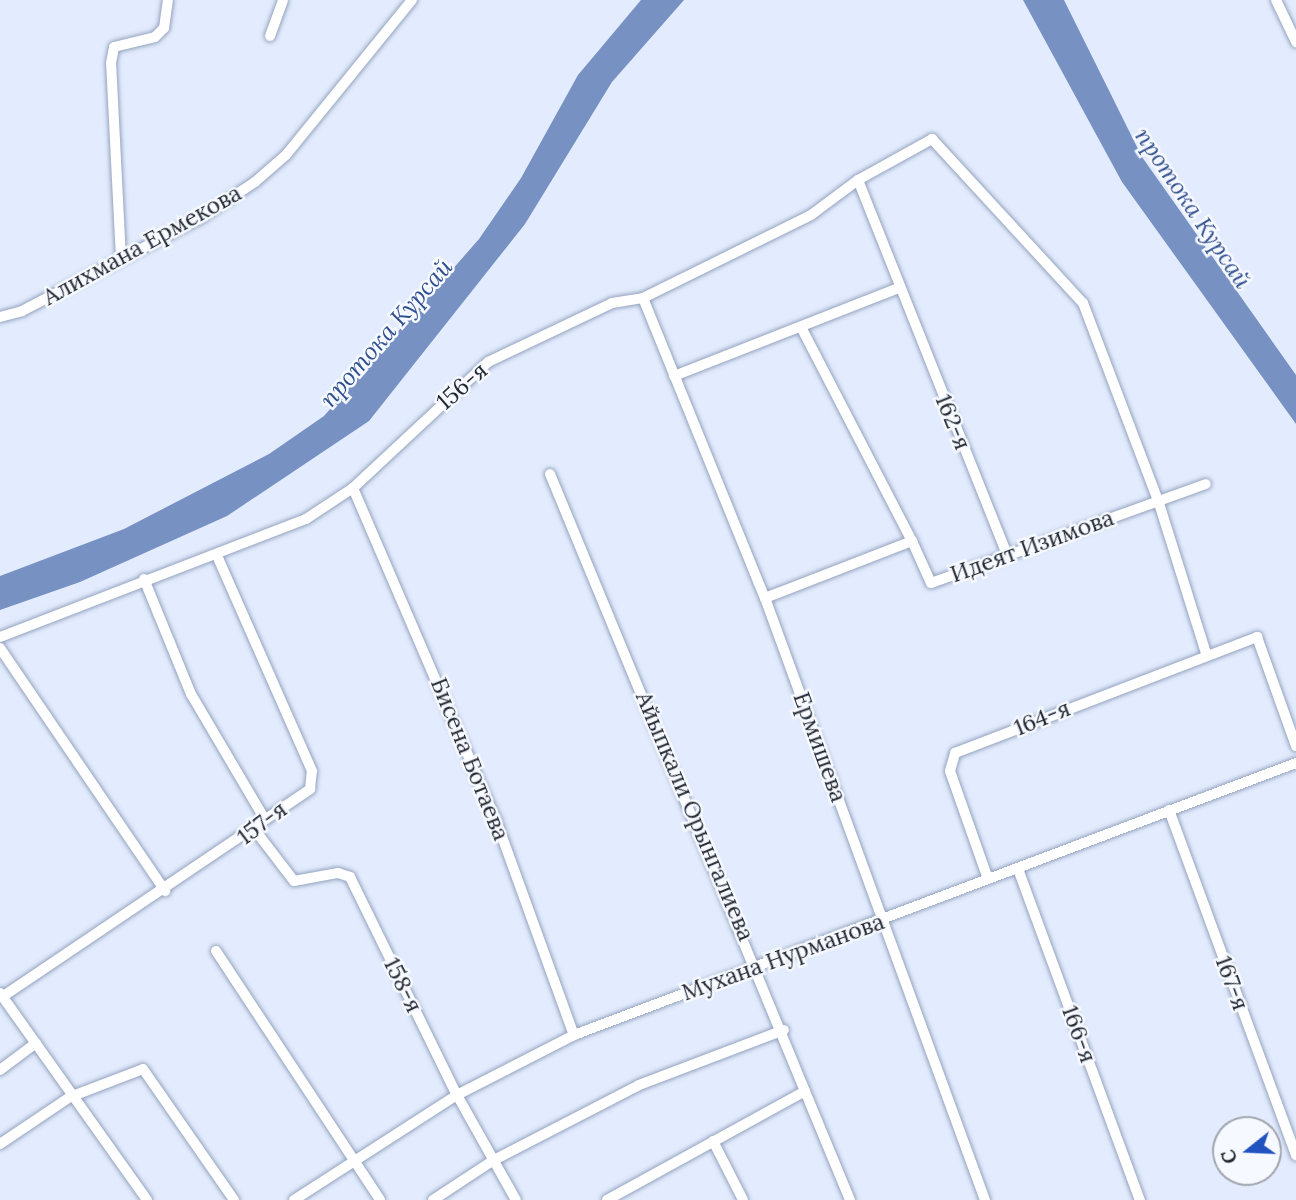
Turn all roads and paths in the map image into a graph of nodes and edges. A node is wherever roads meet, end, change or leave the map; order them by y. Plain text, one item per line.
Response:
1 (168, 0) edge
2 (283, 0) edge
3 (412, 0) edge
4 (1276, 0) edge
5 (1296, 12) edge
6 (1284, 16) junction
7 (270, 36) dead end
8 (1296, 42) edge
9 (858, 180) junction
10 (121, 259) junction
11 (898, 288) junction
12 (643, 298) junction
13 (0, 317) edge
14 (802, 327) junction
15 (674, 376) junction
16 (550, 474) dead end
17 (1206, 484) dead end
18 (353, 488) junction
19 (1158, 500) junction
20 (912, 541) junction
21 (217, 556) junction
22 (1008, 556) junction
23 (144, 579) junction
24 (765, 597) junction
25 (0, 637) edge
26 (0, 648) edge
27 (1206, 653) junction
28 (1296, 746) edge
29 (1296, 763) edge
30 (1169, 810) junction
31 (264, 818) junction
32 (255, 830) junction
33 (1018, 869) junction
34 (988, 879) junction
35 (165, 891) junction
36 (883, 920) junction
37 (216, 951) dead end
38 (758, 966) junction
39 (1, 995) edge
40 (783, 1030) junction
41 (574, 1035) junction
42 (36, 1043) junction
43 (0, 1070) edge
44 (805, 1091) junction
45 (457, 1095) junction
46 (70, 1097) junction
47 (713, 1141) junction
48 (0, 1144) edge
49 (1296, 1155) edge
50 (494, 1160) junction
51 (354, 1161) junction
52 (147, 1200) edge
53 (234, 1200) edge
54 (294, 1200) edge
55 (380, 1200) edge
56 (433, 1200) edge
57 (516, 1200) edge
58 (607, 1200) edge
59 (743, 1200) edge
60 (850, 1200) edge
61 (985, 1200) edge
62 (1140, 1200) edge

1 - 10 street
2 - 7 street
3 - 10 street, Алихмана Ермекова
4 - 6 street
5 - 6 street
6 - 8 street
9 - 11 street, 162-я
9 - 12 street, 156-я
9 - 19 street, 156-я
10 - 13 street, Алихмана Ермекова
11 - 14 street
11 - 22 street, 162-я
12 - 15 street, Ермишева
12 - 18 street, 156-я
14 - 15 street
14 - 20 street
15 - 24 street, Ермишева
16 - 38 street, Айыпкали Орынгалиева
17 - 19 street, Идеят Изимова
18 - 21 street, 156-я
18 - 41 street, Бисена Ботаева
19 - 22 street, Идеят Изимова
19 - 27 street
20 - 22 street, Идеят Изимова
20 - 24 street
21 - 23 street, 156-я
21 - 31 street, 157-я
23 - 25 street, 156-я
23 - 31 street
24 - 36 street, Ермишева
26 - 35 street
27 - 28 street, 164-я
27 - 34 street, 164-я
29 - 30 street, Мухана Нурманова
30 - 33 street, Мухана Нурманова
30 - 49 street, 167-я
31 - 32 street, 157-я
32 - 35 street, 157-я
32 - 45 street, 158-я
33 - 34 street, Мухана Нурманова
33 - 62 street, 166-я
34 - 36 street, Мухана Нурманова
35 - 39 street, 157-я
36 - 38 street, Мухана Нурманова
36 - 61 street, Ермишева
37 - 51 street
38 - 40 street, Айыпкали Орынгалиева
38 - 41 street, Мухана Нурманова
39 - 42 street
40 - 44 street, Айыпкали Орынгалиева
40 - 50 street
41 - 45 street, Мухана Нурманова
42 - 43 street
42 - 46 street
44 - 47 street
44 - 60 street, Айыпкали Орынгалиева
45 - 50 street, 158-я
45 - 51 street, Мухана Нурманова
46 - 48 street
46 - 52 street
46 - 53 street
47 - 58 street
47 - 59 street
50 - 56 street
50 - 57 street, 158-я
51 - 54 street, Мухана Нурманова
51 - 55 street

